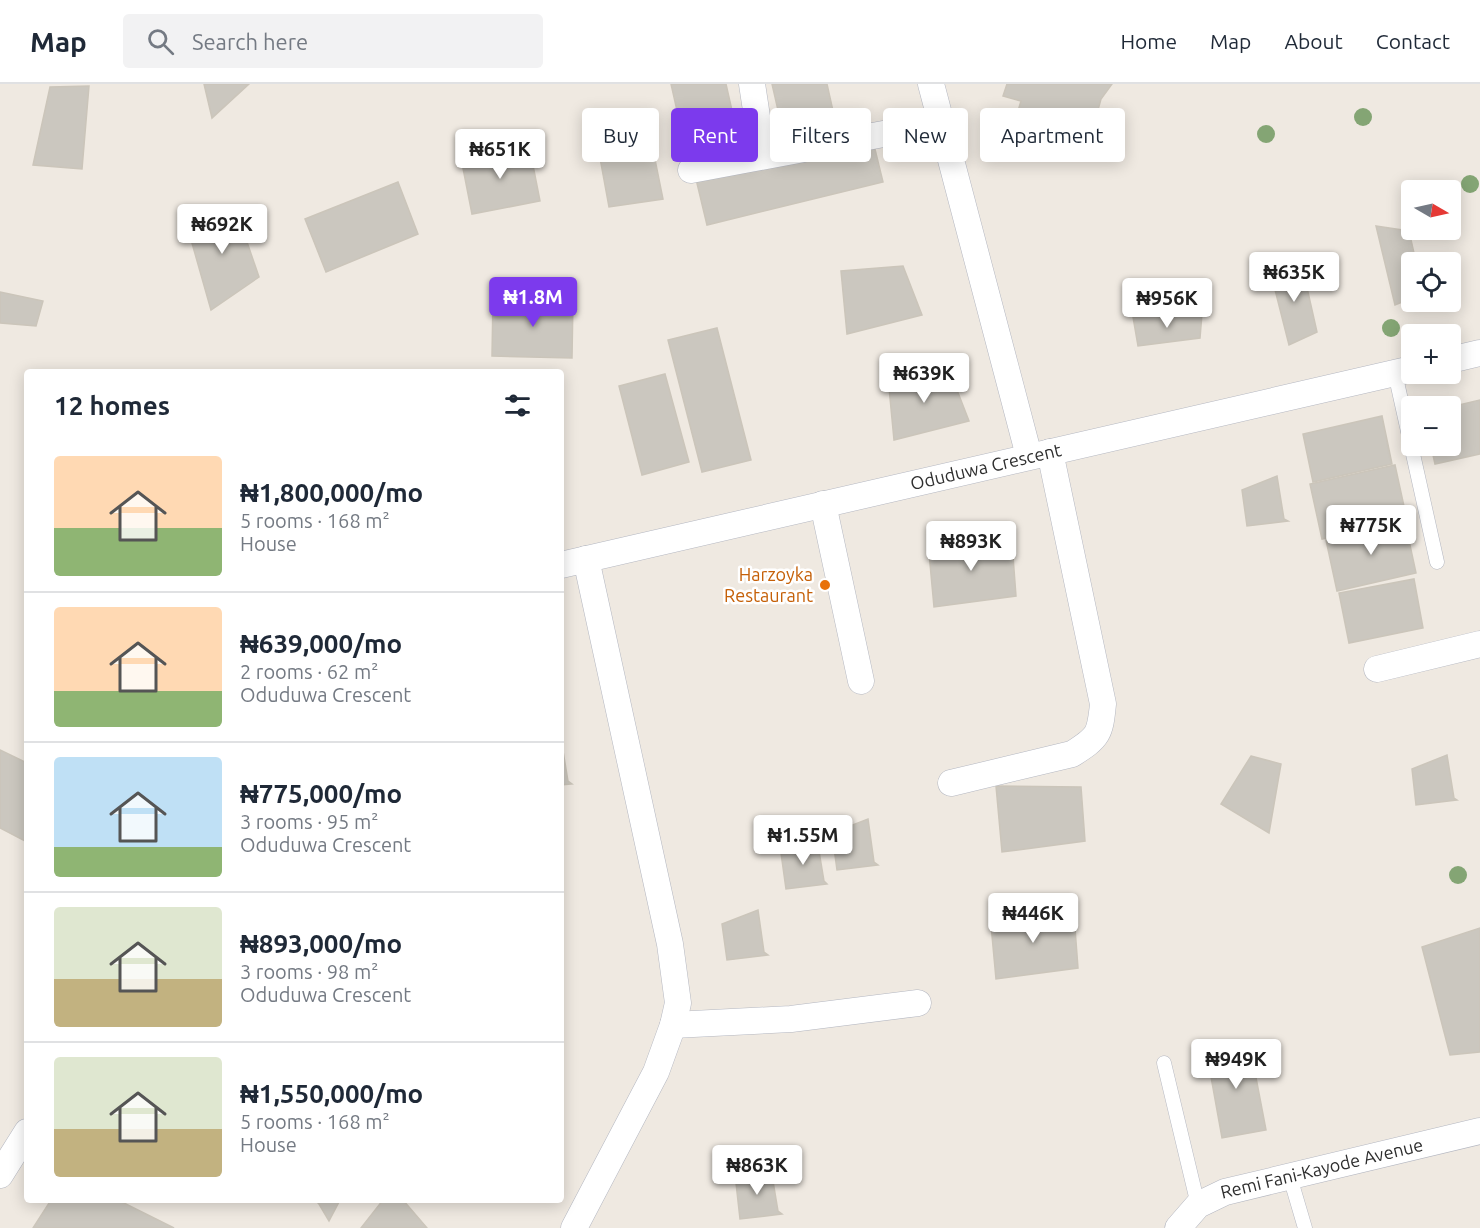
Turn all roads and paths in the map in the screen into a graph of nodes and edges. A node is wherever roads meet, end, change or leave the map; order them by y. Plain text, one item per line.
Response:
1 (752, 84) edge
2 (932, 84) edge
3 (938, 108) edge
4 (883, 134) edge
5 (763, 156) junction
6 (953, 162) edge
7 (691, 170) dead end
8 (1480, 353) edge
9 (1461, 357) edge
10 (1401, 371) edge
11 (1405, 384) edge
12 (1039, 454) junction
13 (823, 504) junction
14 (586, 559) junction
15 (1437, 562) dead end
16 (564, 564) edge
17 (1480, 644) edge
18 (1377, 669) dead end
19 (861, 681) dead end
20 (951, 783) dead end
21 (918, 1003) dead end
22 (673, 1025) junction
23 (1164, 1063) dead end
24 (1480, 1131) edge
25 (24, 1137) edge
26 (0, 1175) edge
27 (1290, 1177) junction
28 (1198, 1205) junction
29 (574, 1228) edge
30 (1178, 1228) edge
31 (1305, 1228) edge

1 - 5 street
2 - 3 street
4 - 5 street
5 - 7 street
6 - 12 street
8 - 9 street
10 - 12 street, Oduduwa Crescent
11 - 15 lane
12 - 13 street, Oduduwa Crescent
12 - 20 street
13 - 14 street, Oduduwa Crescent
13 - 19 street
14 - 16 street, Oduduwa Crescent
14 - 22 street
17 - 18 street
21 - 22 street
22 - 29 street
23 - 28 lane
24 - 27 street, Remi Fani-Kayode Avenue
25 - 26 street
27 - 28 street, Remi Fani-Kayode Avenue
27 - 31 lane
28 - 30 street, Remi Fani-Kayode Avenue

